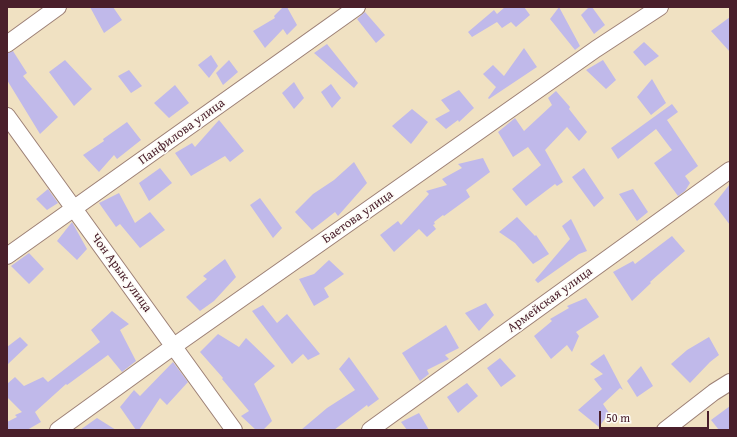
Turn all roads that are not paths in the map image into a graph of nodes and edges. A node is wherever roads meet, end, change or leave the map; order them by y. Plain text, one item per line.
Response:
1 (58, 7) edge
2 (357, 7) edge
3 (660, 7) edge
4 (7, 44) edge
5 (7, 116) edge
6 (730, 170) edge
7 (73, 209) junction
8 (7, 256) edge
9 (174, 346) junction
10 (730, 382) edge
11 (58, 430) edge
12 (234, 430) edge
13 (370, 430) edge
14 (665, 430) edge

1 - 4 street
2 - 7 street, Панфилова улица
3 - 9 street, Баетова улица
5 - 7 street, Чон Арык улица
6 - 13 street, Армейская улица
7 - 8 street, Панфилова улица
7 - 9 street, Чон Арык улица
9 - 11 street, Баетова улица
9 - 12 street, Чон Арык улица
10 - 14 street

